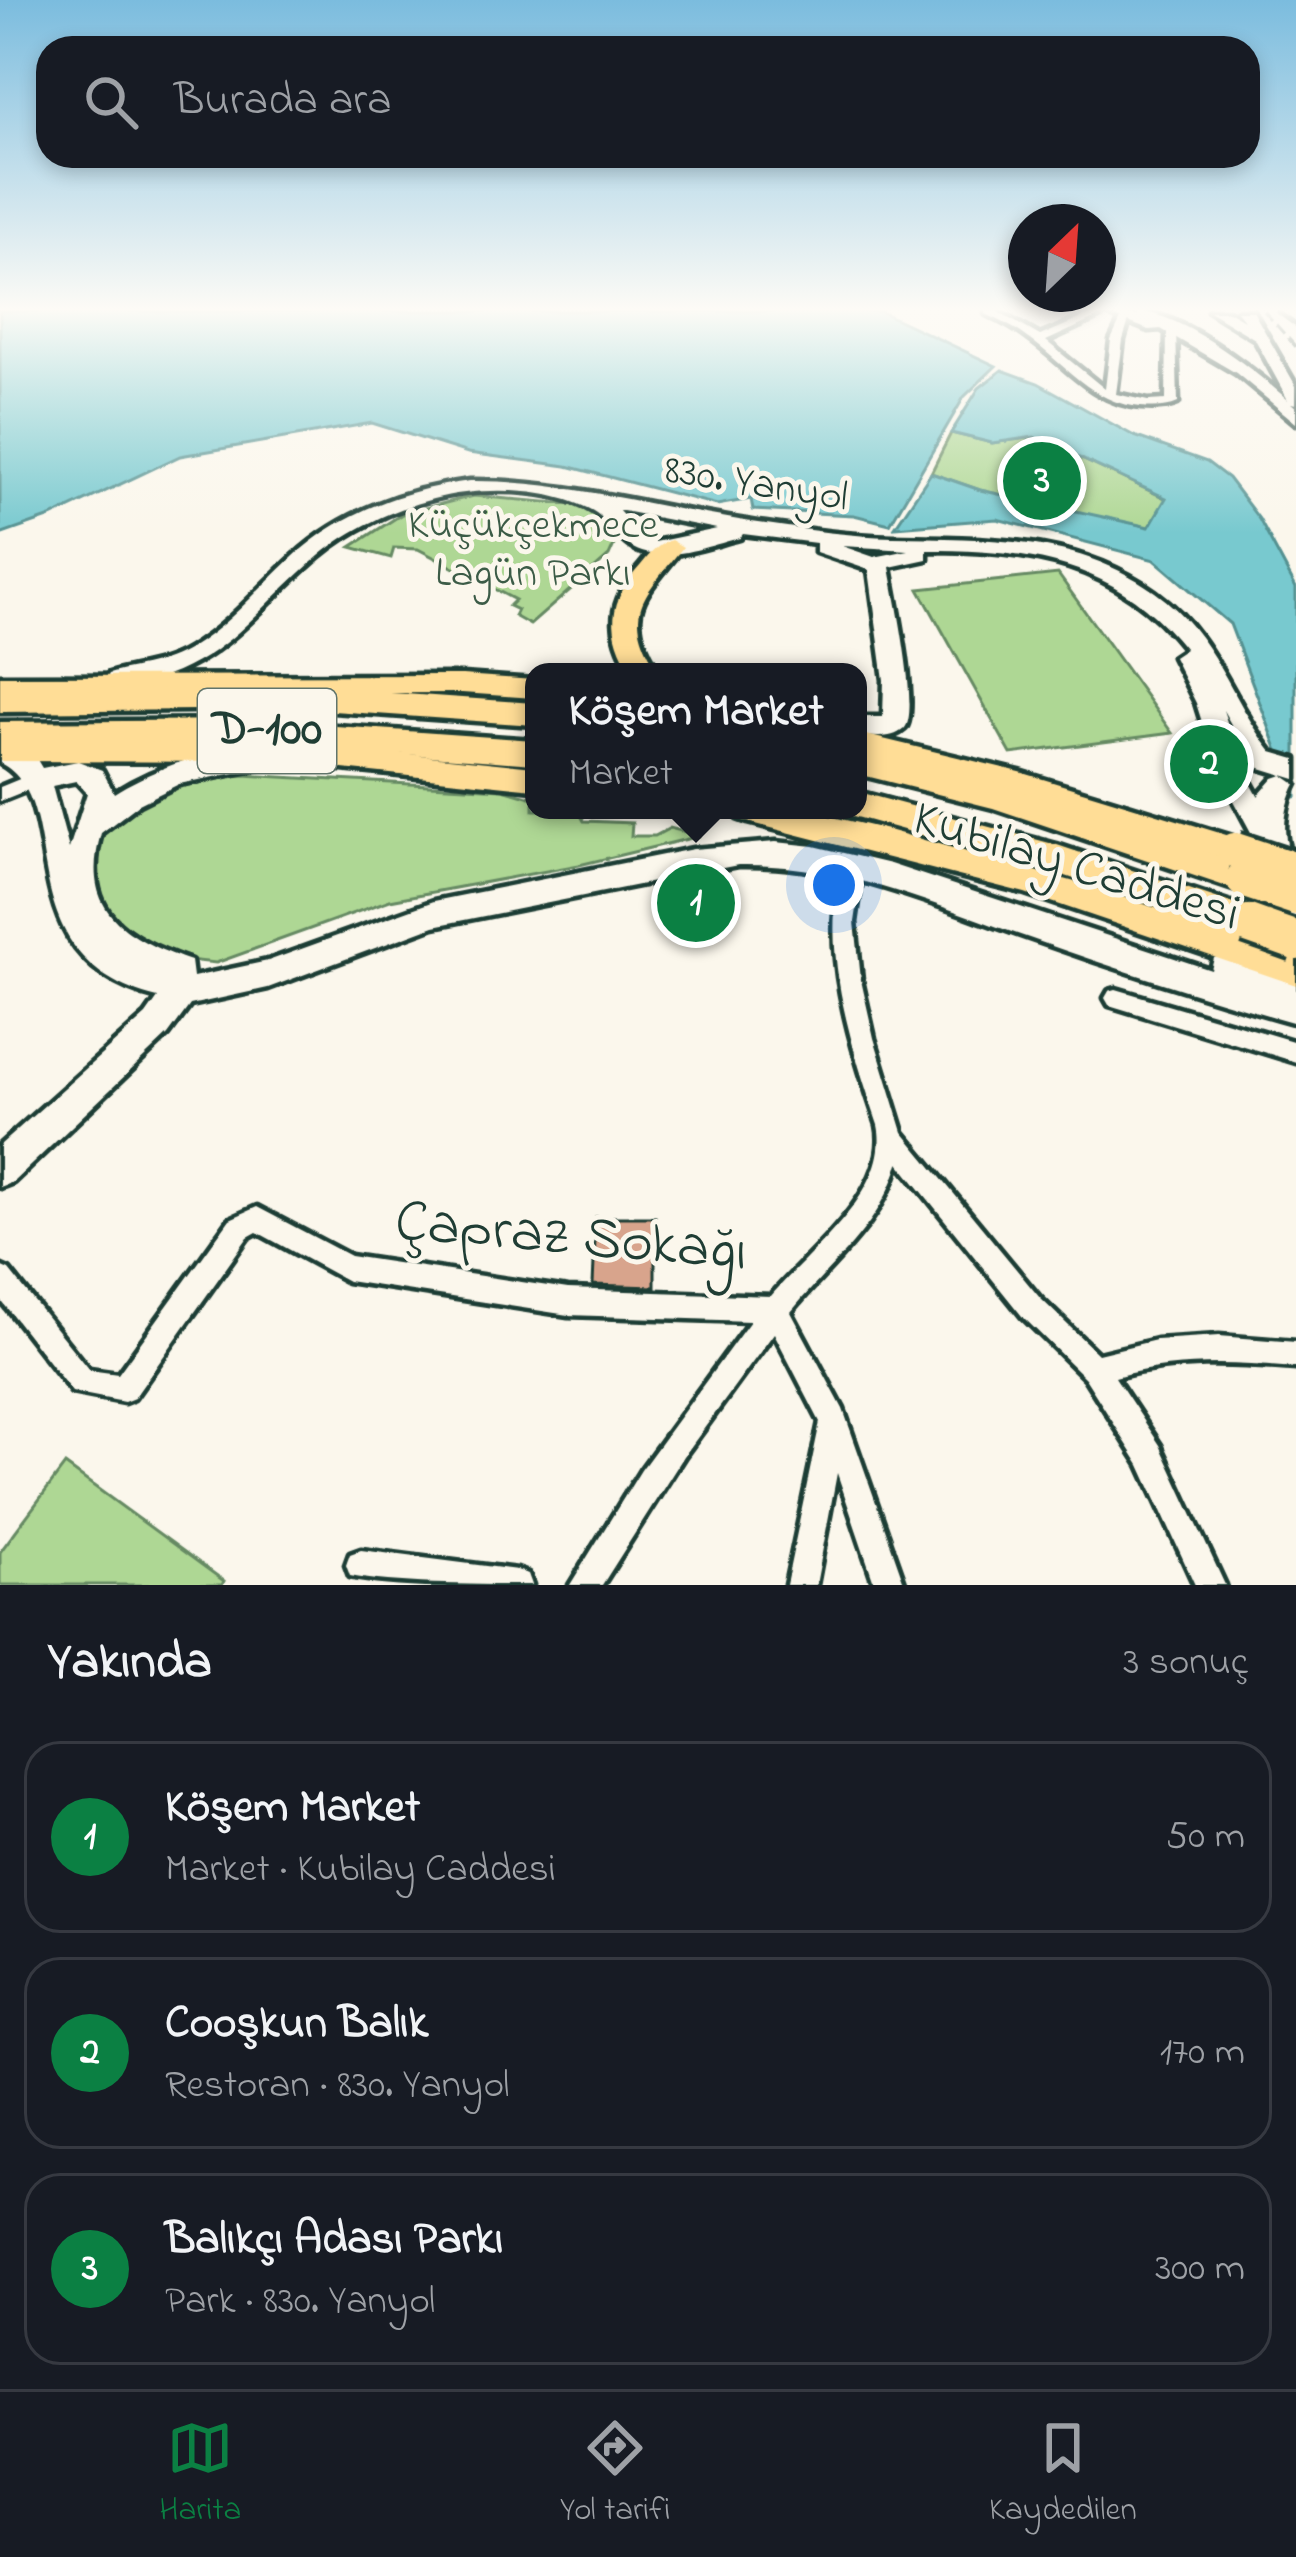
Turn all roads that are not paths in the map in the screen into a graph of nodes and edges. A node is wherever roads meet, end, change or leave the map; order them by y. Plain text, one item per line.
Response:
1 (1089, 385) edge
2 (1112, 385) edge
3 (1172, 385) edge
4 (1260, 385) edge
5 (1110, 396) junction
6 (1296, 417) edge
7 (671, 515) junction
8 (632, 536) junction
9 (328, 546) junction
10 (674, 546) junction
11 (874, 556) junction
12 (640, 663) edge
13 (0, 685) edge
14 (48, 685) junction
15 (525, 688) edge
16 (244, 697) junction
17 (525, 700) edge
18 (0, 701) edge
19 (525, 713) edge
20 (867, 727) edge
21 (0, 734) edge
22 (867, 745) edge
23 (0, 751) edge
24 (525, 751) edge
25 (303, 755) junction
26 (425, 764) joint
27 (867, 764) edge
28 (525, 773) edge
29 (1288, 776) edge
30 (39, 778) junction
31 (0, 794) edge
32 (867, 807) edge
33 (787, 819) edge
34 (91, 826) junction
35 (1286, 862) edge
36 (1240, 864) junction
37 (853, 867) junction
38 (1296, 896) edge
39 (1249, 939) junction
40 (1296, 945) edge
41 (1296, 970) edge
42 (1296, 983) edge
43 (182, 991) junction
44 (1116, 998) dead end
45 (1296, 1009) edge
46 (1296, 1052) edge
47 (894, 1139) junction
48 (0, 1169) edge
49 (0, 1279) edge
50 (776, 1309) junction
51 (1296, 1355) edge
52 (1094, 1369) junction
53 (833, 1420) junction
54 (361, 1565) dead end
55 (517, 1585) edge
56 (585, 1585) edge
57 (801, 1585) edge
58 (890, 1585) edge
59 (1210, 1585) edge

1 - 5 street
2 - 5 street
3 - 5 street
4 - 6 main road
7 - 8 main road
7 - 9 main road, 830. Yanyol
7 - 10 main road
7 - 11 main road, 830. Yanyol
8 - 9 main road, 830. Yanyol
8 - 10 main road
9 - 14 main road, 830. Yanyol
10 - 11 main road, 830. Yanyol
10 - 12 main road
11 - 20 main road
11 - 29 main road, 830. Yanyol
11 - 35 main road, 830. Yanyol
13 - 14 main road
14 - 15 main road
16 - 17 highway
16 - 18 highway, D-100
16 - 19 highway, D-100
21 - 24 highway, D-100
22 - 36 main road
23 - 25 main road
23 - 30 main road
25 - 26 main road
25 - 34 main road
26 - 28 highway
27 - 36 highway
29 - 35 main road
30 - 31 street
30 - 34 main road, Kubilay Caddesi
30 - 43 main road, Kubilay Caddesi
32 - 39 highway
33 - 39 main road
34 - 42 main road, Kubilay Caddesi
35 - 36 main road, bridge
35 - 40 main road
36 - 38 highway, bridge
37 - 43 main road, Kubilay Caddesi
37 - 45 main road, Kubilay Caddesi
37 - 47 street
39 - 40 highway, bridge
39 - 41 main road
43 - 48 main road
44 - 46 street
47 - 50 street
47 - 52 street
49 - 50 street, Çapraz Sokağı
50 - 53 street
50 - 56 street
51 - 52 street
52 - 59 street
53 - 57 street
53 - 58 street
54 - 55 street

